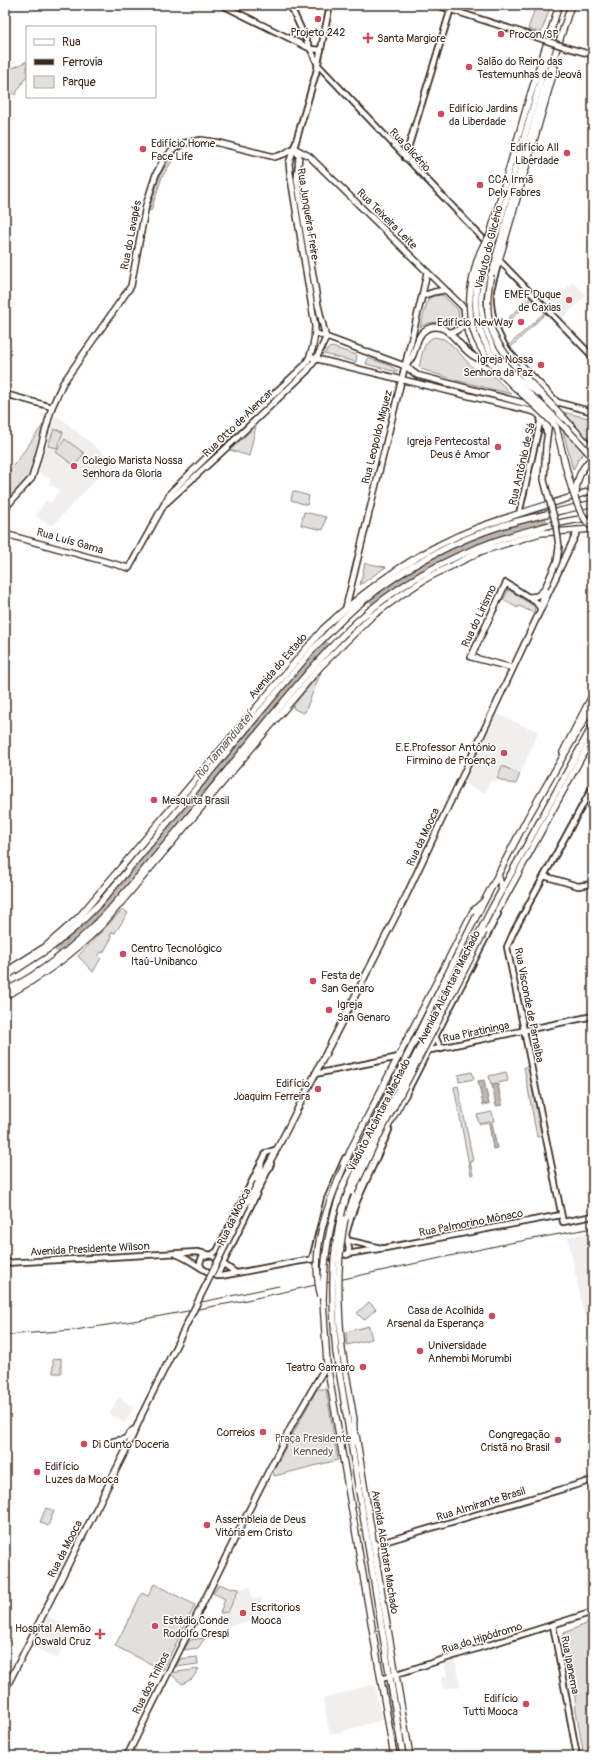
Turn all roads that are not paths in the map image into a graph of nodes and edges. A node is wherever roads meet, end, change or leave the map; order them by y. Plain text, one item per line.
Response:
1 (222, 5) edge
2 (290, 5) edge
3 (330, 5) edge
4 (436, 5) edge
5 (559, 5) edge
6 (571, 5) edge
7 (451, 7) edge
8 (551, 28) junction
9 (311, 49) junction
10 (321, 50) junction
11 (593, 55) edge
12 (318, 65) junction
13 (323, 70) junction
14 (316, 73) junction
15 (544, 88) junction
16 (294, 148) junction
17 (405, 158) junction
18 (304, 221) junction
19 (298, 222) junction
20 (490, 235) junction
21 (490, 246) junction
22 (499, 260) junction
23 (427, 272) junction
24 (445, 290) junction
25 (422, 296) junction
26 (465, 325) junction
27 (450, 332) junction
28 (315, 333) junction
29 (413, 333) junction
30 (420, 336) junction
31 (326, 338) junction
32 (511, 354) junction
33 (310, 357) junction
34 (593, 357) edge
35 (316, 359) junction
36 (405, 366) junction
37 (402, 379) junction
38 (5, 394) edge
39 (544, 397) junction
40 (557, 402) junction
41 (52, 407) junction
42 (536, 407) junction
43 (593, 412) edge
44 (541, 418) junction
45 (564, 418) junction
46 (546, 434) junction
47 (593, 445) edge
48 (593, 450) edge
49 (593, 458) edge
50 (593, 490) edge
51 (170, 497) junction
52 (576, 501) junction
53 (593, 502) edge
54 (5, 508) edge
55 (519, 514) junction
56 (593, 518) edge
57 (593, 528) edge
58 (578, 530) junction
59 (5, 534) edge
60 (545, 589) junction
61 (529, 598) junction
62 (346, 608) junction
63 (541, 610) junction
64 (513, 668) junction
65 (593, 694) edge
66 (593, 705) edge
67 (593, 725) edge
68 (593, 736) edge
69 (558, 763) junction
70 (593, 786) edge
71 (498, 874) junction
72 (544, 876) junction
73 (593, 884) edge
74 (502, 890) junction
75 (484, 901) junction
76 (500, 907) junction
77 (477, 915) joint
78 (5, 972) edge
79 (5, 977) edge
80 (5, 991) edge
81 (5, 996) edge
82 (593, 1016) edge
83 (524, 1031) junction
84 (435, 1036) junction
85 (406, 1040) junction
86 (432, 1042) junction
87 (441, 1049) junction
88 (427, 1051) junction
89 (397, 1058) junction
90 (391, 1071) junction
91 (315, 1074) junction
92 (415, 1074) junction
93 (406, 1093) junction
94 (277, 1149) junction
95 (351, 1149) junction
96 (261, 1163) junction
97 (247, 1202) junction
98 (561, 1215) junction
99 (593, 1216) edge
100 (345, 1219) junction
101 (347, 1241) junction
102 (385, 1248) junction
103 (217, 1251) junction
104 (176, 1254) junction
105 (211, 1255) junction
106 (226, 1255) junction
107 (347, 1255) junction
108 (313, 1257) junction
109 (5, 1263) edge
110 (222, 1263) junction
111 (220, 1268) junction
112 (202, 1269) junction
113 (236, 1273) junction
114 (210, 1274) junction
115 (217, 1276) junction
116 (323, 1301) junction
117 (342, 1350) joint
118 (336, 1352) joint
119 (328, 1364) junction
120 (141, 1416) junction
121 (353, 1416) junction
122 (114, 1441) dead end
123 (355, 1463) junction
124 (593, 1480) edge
125 (374, 1545) junction
126 (591, 1613) edge
127 (553, 1625) junction
128 (392, 1675) junction
129 (381, 1679) junction
130 (5, 1690) edge
131 (127, 1756) edge
132 (394, 1756) edge
133 (403, 1756) edge
134 (410, 1756) edge
135 (577, 1756) edge

1 - 9 street
2 - 9 street
3 - 10 street
4 - 7 street
5 - 8 main road, Viaduto do Glicério
6 - 15 main road
7 - 11 street, bridge
7 - 17 street
8 - 15 main road
8 - 20 main road, Viaduto do Glicério
9 - 10 street
9 - 12 street
10 - 12 street
12 - 13 street, Rua Glicério
12 - 14 street
13 - 14 street
13 - 17 street, Rua Glicério
14 - 16 street
15 - 21 main road
15 - 22 main road
15 - 39 main road, Viaduto do Glicério, bridge
16 - 18 main road, Rua Junqueira Freire
16 - 19 main road, Rua Junqueira Freire
16 - 23 main road, Rua Teixeira Leite
16 - 41 main road, Rua do Lavapés
17 - 21 street, Rua Glicério
18 - 19 main road
18 - 31 main road, Rua Junqueira Freire
19 - 28 main road, Rua Junqueira Freire
20 - 42 main road, Viaduto do Glicério, bridge
20 - 49 main road, Viaduto do Glicério, bridge
21 - 39 street, Viaduto do Glicério, bridge
22 - 32 street
22 - 34 street
23 - 24 main road, Rua Teixeira Leite
23 - 25 main road, Rua Leopoldo Miguez
24 - 25 main road
24 - 26 main road, Rua Teixeira Leite
25 - 29 main road, Rua Leopoldo Miguez
26 - 27 main road
26 - 32 main road
27 - 30 main road
27 - 32 main road
28 - 31 main road
28 - 33 main road, Rua Junqueira Freire
29 - 30 main road
29 - 36 main road, Rua Leopoldo Miguez
30 - 36 main road
31 - 35 main road
31 - 36 main road
32 - 40 main road
33 - 35 main road
33 - 51 main road, Rua Otto de Alencar
35 - 37 main road
35 - 51 main road, Rua Otto de Alencar
36 - 37 main road, Rua Leopoldo Miguez
36 - 42 main road
37 - 44 main road
37 - 62 main road, Rua Leopoldo Miguez
38 - 41 street
39 - 45 main road, Viaduto do Glicério, bridge
40 - 43 street
40 - 46 main road
41 - 54 main road, Rua do Lavapés
42 - 52 main road, Viaduto do Glicério, bridge
44 - 46 main road
44 - 55 street, Rua Antônio de Sá
45 - 47 main road
45 - 48 main road, Viaduto do Glicério
46 - 60 main road, bridge
49 - 52 main road, bridge
50 - 55 main road, Avenida do Estado
51 - 59 main road, Rua Luís Gama
52 - 57 main road, Viaduto do Glicério, bridge
53 - 79 main road, Avenida do Estado
55 - 62 main road, Avenida do Estado
56 - 80 main road
57 - 58 main road
58 - 63 main road, Rua da Mooca
58 - 81 main road
60 - 61 main road
60 - 63 main road
61 - 63 main road
61 - 64 main road, Rua do Lirismo
62 - 78 main road, Avenida do Estado
63 - 64 main road, Rua da Mooca
64 - 91 main road, Rua da Mooca
65 - 69 main road, Avenida Alcântara Machado
66 - 69 main road, Avenida Alcântara Machado
67 - 74 main road
68 - 76 main road, Avenida Alcântara Machado
69 - 71 main road, Avenida Alcântara Machado
70 - 72 street, Rua Visconde de Parnaíba
71 - 74 main road
71 - 75 main road, Avenida Alcântara Machado
72 - 73 street
72 - 83 street, Rua Visconde de Parnaíba
74 - 118 main road, Viaduto Alcântara Machado, bridge
75 - 77 main road, Avenida Alcântara Machado
75 - 85 main road
76 - 84 street, Avenida Alcântara Machado
76 - 100 main road, Viaduto Alcântara Machado, bridge
77 - 116 main road, Viaduto Alcântara Machado, bridge
82 - 83 street, Rua Piratininga
83 - 87 street, Rua Piratininga
83 - 98 street, Rua Visconde de Parnaíba
84 - 86 street, Avenida Alcântara Machado
84 - 87 street
85 - 86 street
85 - 89 main road
86 - 88 street, Avenida Alcântara Machado
87 - 88 street, Rua Piratininga
88 - 89 street, Rua Piratininga
88 - 92 street, Avenida Alcântara Machado
89 - 90 main road
89 - 91 street, Rua Piratininga
90 - 92 street
90 - 95 main road
91 - 94 main road, Rua da Mooca
92 - 93 street, Avenida Alcântara Machado
93 - 100 main road, bridge
93 - 101 street, Avenida Alcântara Machado
94 - 96 street, Rua da Mooca
94 - 97 main road, Rua da Mooca
94 - 106 street, Rua da Mooca
95 - 108 street
95 - 116 main road, bridge
96 - 97 main road
96 - 103 street, Rua da Mooca
97 - 120 main road, bridge
98 - 99 street, Rua Visconde de Parnaíba
98 - 102 street, Rua Palmorino Mônaco
100 - 117 main road, Viaduto Alcântara Machado, bridge
101 - 102 street, Rua Palmorino Mônaco
101 - 107 street, Avenida Alcântara Machado
101 - 108 street, Rua Palmorino Mônaco
102 - 107 street, Rua Palmorino Mônaco
103 - 105 street, Rua da Mooca
103 - 106 street
104 - 105 street, Avenida Presidente Wilson
104 - 109 street, Avenida Presidente Wilson
104 - 112 street, Avenida Presidente Wilson
105 - 110 street, Rua da Mooca
105 - 112 street
106 - 110 street, Rua da Mooca
107 - 108 street, Rua Palmorino Mônaco
108 - 113 street, Rua Palmorino Mônaco
110 - 111 street
110 - 113 street
111 - 114 street
111 - 115 street
112 - 114 street
113 - 115 street, Rua Palmorino Mônaco
114 - 115 street
116 - 119 main road, Viaduto Alcântara Machado
117 - 121 main road, Avenida Alcântara Machado
118 - 123 main road, Avenida Alcântara Machado
119 - 129 main road
119 - 131 main road, Rua dos Trilhos
120 - 122 main road
120 - 130 main road, Rua da Mooca
121 - 123 main road
121 - 125 main road, Avenida Alcântara Machado
123 - 128 main road, Avenida Alcântara Machado
124 - 125 street, Rua Almirante Brasil
125 - 128 main road, Avenida Alcântara Machado
126 - 127 street, Rua do Hipódromo
127 - 128 street, Rua do Hipódromo
127 - 135 street, Rua Ipanema
128 - 129 street, Rua do Hipódromo
128 - 133 main road, Avenida Alcântara Machado
128 - 134 main road, Avenida Alcântara Machado
129 - 132 main road

